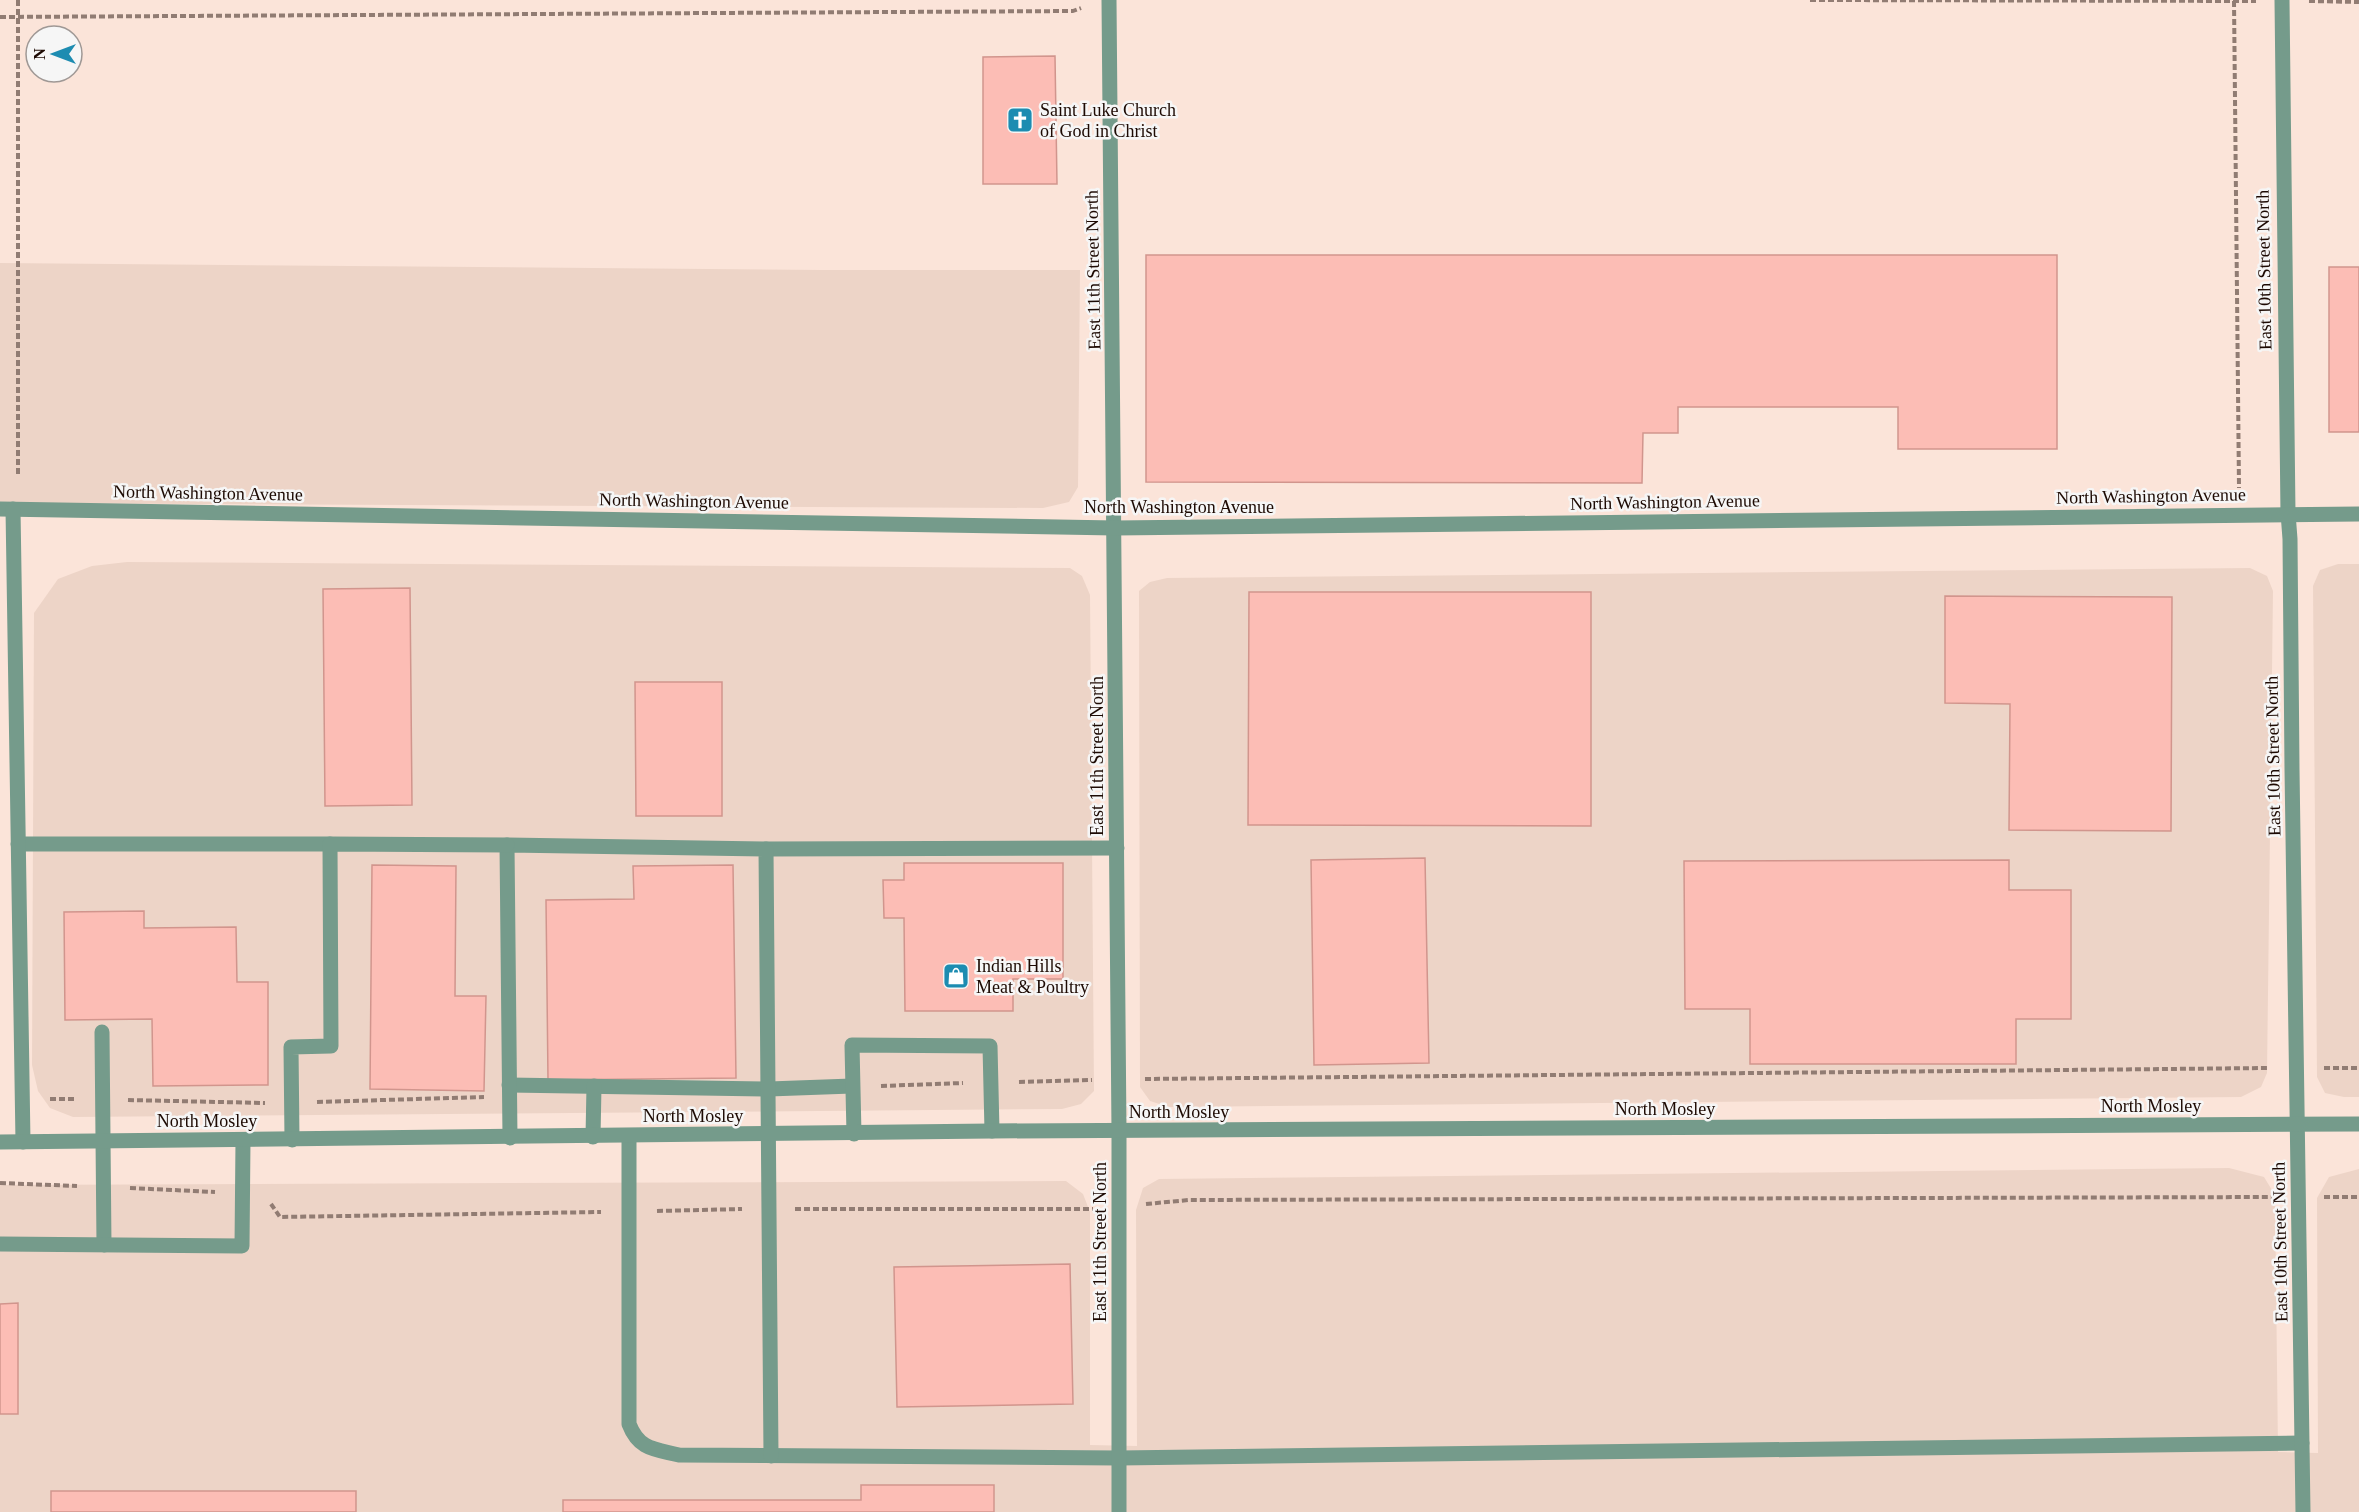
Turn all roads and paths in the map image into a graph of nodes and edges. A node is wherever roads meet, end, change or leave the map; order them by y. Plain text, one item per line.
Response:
1 (18, 0) edge
2 (1110, 0) edge
3 (1810, 0) edge
4 (2234, 1) edge
5 (2282, 1) edge
6 (2359, 2) edge
7 (1090, 6) dead end
8 (0, 17) edge
9 (18, 17) junction
10 (18, 474) dead end
11 (2240, 492) dead end
12 (7, 509) edge
13 (2288, 513) junction
14 (2359, 514) edge
15 (1114, 528) junction
16 (18, 844) junction
17 (330, 844) junction
18 (507, 845) junction
19 (1117, 848) junction
20 (766, 849) junction
21 (102, 1032) dead end
22 (2297, 1068) junction
23 (2359, 1068) edge
24 (1118, 1079) junction
25 (991, 1082) junction
26 (594, 1086) junction
27 (852, 1086) junction
28 (769, 1089) junction
29 (509, 1090) junction
30 (22, 1098) junction
31 (102, 1100) junction
32 (291, 1103) junction
33 (2298, 1124) junction
34 (2359, 1124) edge
35 (992, 1131) junction
36 (1119, 1131) junction
37 (854, 1134) junction
38 (768, 1135) junction
39 (629, 1136) junction
40 (593, 1137) junction
41 (510, 1138) junction
42 (243, 1140) junction
43 (292, 1140) junction
44 (102, 1141) junction
45 (0, 1142) edge
46 (23, 1142) junction
47 (0, 1183) edge
48 (103, 1187) junction
49 (242, 1193) junction
50 (2299, 1197) junction
51 (2359, 1197) edge
52 (1119, 1206) junction
53 (769, 1209) junction
54 (629, 1211) junction
55 (0, 1244) edge
56 (104, 1245) junction
57 (2302, 1443) junction
58 (771, 1456) junction
59 (1119, 1458) junction
60 (1119, 1512) edge
61 (2303, 1512) edge

1 - 9 path
2 - 15 street, East 11th Street North
3 - 4 path
4 - 5 path
4 - 11 path
5 - 6 path
5 - 13 street, East 10th Street North
7 - 9 path
8 - 9 path
9 - 10 path
12 - 15 street, North Washington Avenue
12 - 16 street
13 - 14 street, North Washington Avenue
13 - 15 street, North Washington Avenue
13 - 22 street, East 10th Street North
15 - 19 street, East 11th Street North
16 - 17 street
16 - 30 street
17 - 18 street
17 - 32 street
18 - 20 street
18 - 29 street
19 - 20 street
19 - 24 street, East 11th Street North
20 - 28 street
21 - 31 street
22 - 23 path
22 - 24 path
22 - 33 street, East 10th Street North
24 - 25 path
24 - 36 street, East 11th Street North
25 - 27 path
25 - 27 street
25 - 35 street
26 - 28 street
26 - 29 street
26 - 40 street
27 - 28 street
27 - 37 street
28 - 38 street
29 - 32 path
29 - 41 street
30 - 31 path
30 - 46 street
31 - 32 path
31 - 44 street
32 - 43 street
33 - 34 street, North Mosley
33 - 36 street, North Mosley
33 - 50 street, East 10th Street North
35 - 36 street, North Mosley
35 - 37 street, North Mosley
36 - 52 street, East 11th Street North
37 - 38 street, North Mosley
38 - 39 street, North Mosley
38 - 53 street
39 - 40 street, North Mosley
39 - 54 street
40 - 41 street, North Mosley
41 - 43 street, North Mosley
42 - 43 street, North Mosley
42 - 44 street, North Mosley
42 - 49 street
44 - 46 street, North Mosley
44 - 48 street
45 - 46 street, North Mosley
47 - 48 path
48 - 49 path
48 - 56 street
49 - 54 path
49 - 56 street
50 - 51 path
50 - 52 path
50 - 57 street, East 10th Street North
52 - 53 path
52 - 59 street, East 11th Street North
53 - 54 path
53 - 58 street
54 - 58 street
55 - 56 street
57 - 59 street
57 - 61 street, East 10th Street North
58 - 59 street
59 - 60 street, East 11th Street North

